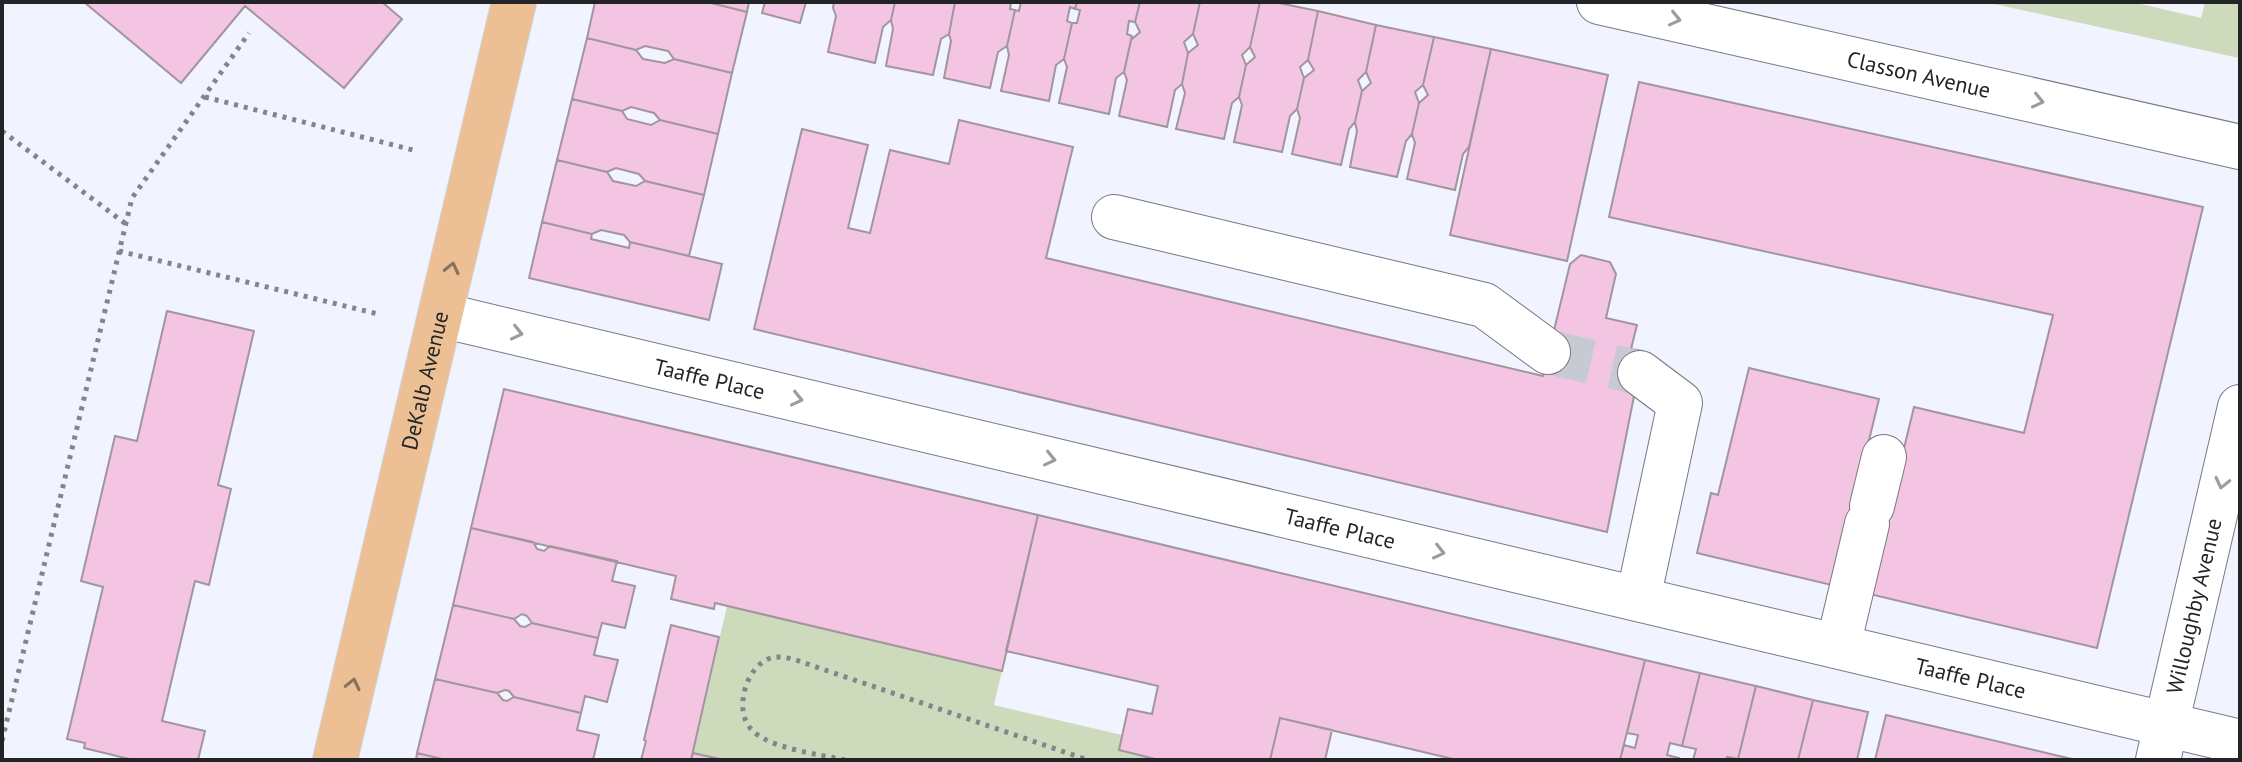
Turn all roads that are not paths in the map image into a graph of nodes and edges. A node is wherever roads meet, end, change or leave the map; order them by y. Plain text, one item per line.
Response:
1 (514, 2) edge
2 (1599, 2) edge
3 (2240, 147) edge
4 (1114, 217) dead end
5 (441, 315) junction
6 (1548, 352) tunnel mouth
7 (1640, 373) tunnel mouth
8 (2240, 407) edge
9 (1884, 457) dead end
10 (1638, 599) junction
11 (1838, 646) junction
12 (2162, 742) edge
13 (2240, 742) edge
14 (335, 760) edge

5 -> 1 main road, DeKalb Avenue
2 -> 3 street, Classon Avenue
4 - 6 street
5 -> 10 street, Taaffe Place
14 -> 5 main road, DeKalb Avenue
7 - 10 street
8 -> 12 street, Willoughby Avenue
9 - 11 street
10 - 11 street, Taaffe Place
11 - 12 street, Taaffe Place
12 - 13 street, Taaffe Place

